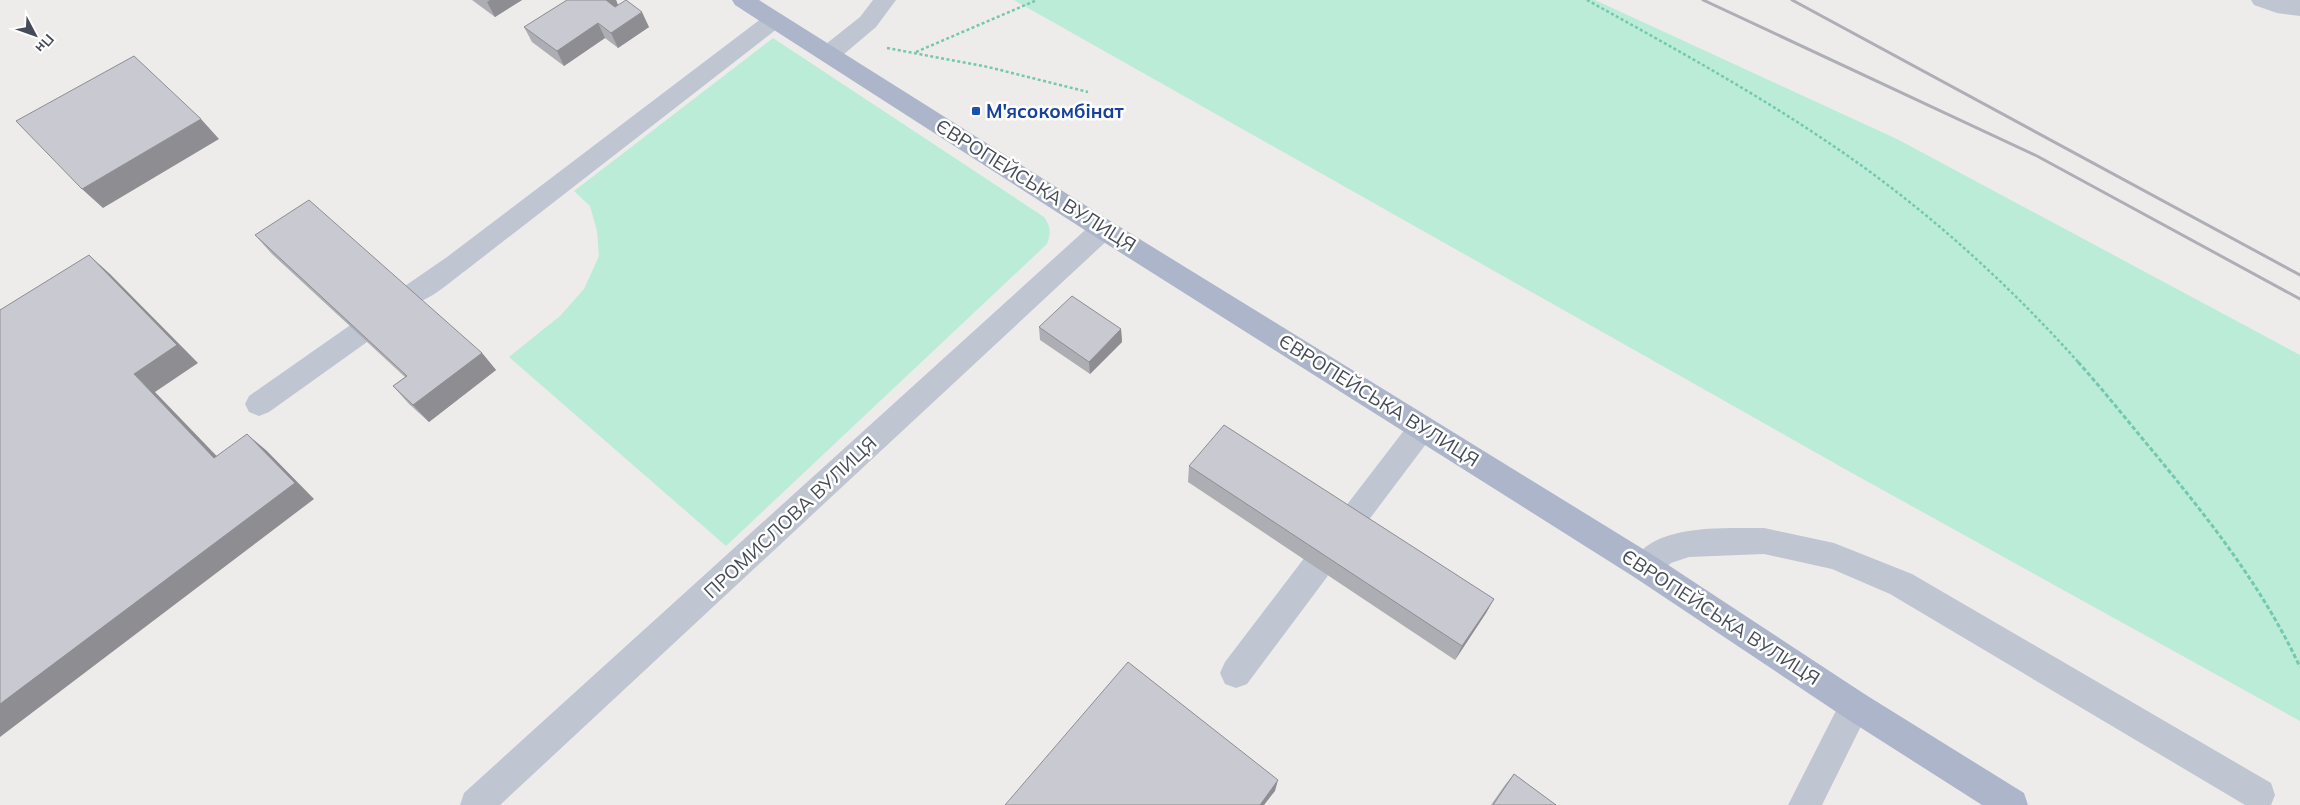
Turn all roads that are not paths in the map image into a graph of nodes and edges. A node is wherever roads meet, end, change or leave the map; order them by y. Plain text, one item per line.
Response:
1 (743, 0) edge
2 (885, 0) edge
3 (2262, 0) edge
4 (2300, 8) edge
5 (774, 20) junction
6 (837, 47) junction
7 (1103, 229) junction
8 (411, 295) edge
9 (358, 334) edge
10 (259, 404) dead end
11 (1422, 428) junction
12 (1349, 524) edge
13 (1316, 567) edge
14 (1646, 567) junction
15 (1236, 673) dead end
16 (1855, 706) junction
17 (2259, 795) dead end
18 (476, 805) edge
19 (1804, 805) edge
20 (2012, 805) edge

1 - 5 main road, ЄВРОПЕЙСЬКА ВУЛИЦЯ
2 - 6 street
3 - 4 street
5 - 6 main road, ЄВРОПЕЙСЬКА ВУЛИЦЯ
5 - 8 street
6 - 7 main road, ЄВРОПЕЙСЬКА ВУЛИЦЯ
7 - 11 main road, ЄВРОПЕЙСЬКА ВУЛИЦЯ
7 - 18 street, ПРОМИСЛОВА ВУЛИЦЯ
9 - 10 street
11 - 12 street
11 - 14 main road, ЄВРОПЕЙСЬКА ВУЛИЦЯ
13 - 15 street
14 - 16 main road, ЄВРОПЕЙСЬКА ВУЛИЦЯ
14 - 17 street
16 - 19 street
16 - 20 main road, ЄВРОПЕЙСЬКА ВУЛИЦЯ

